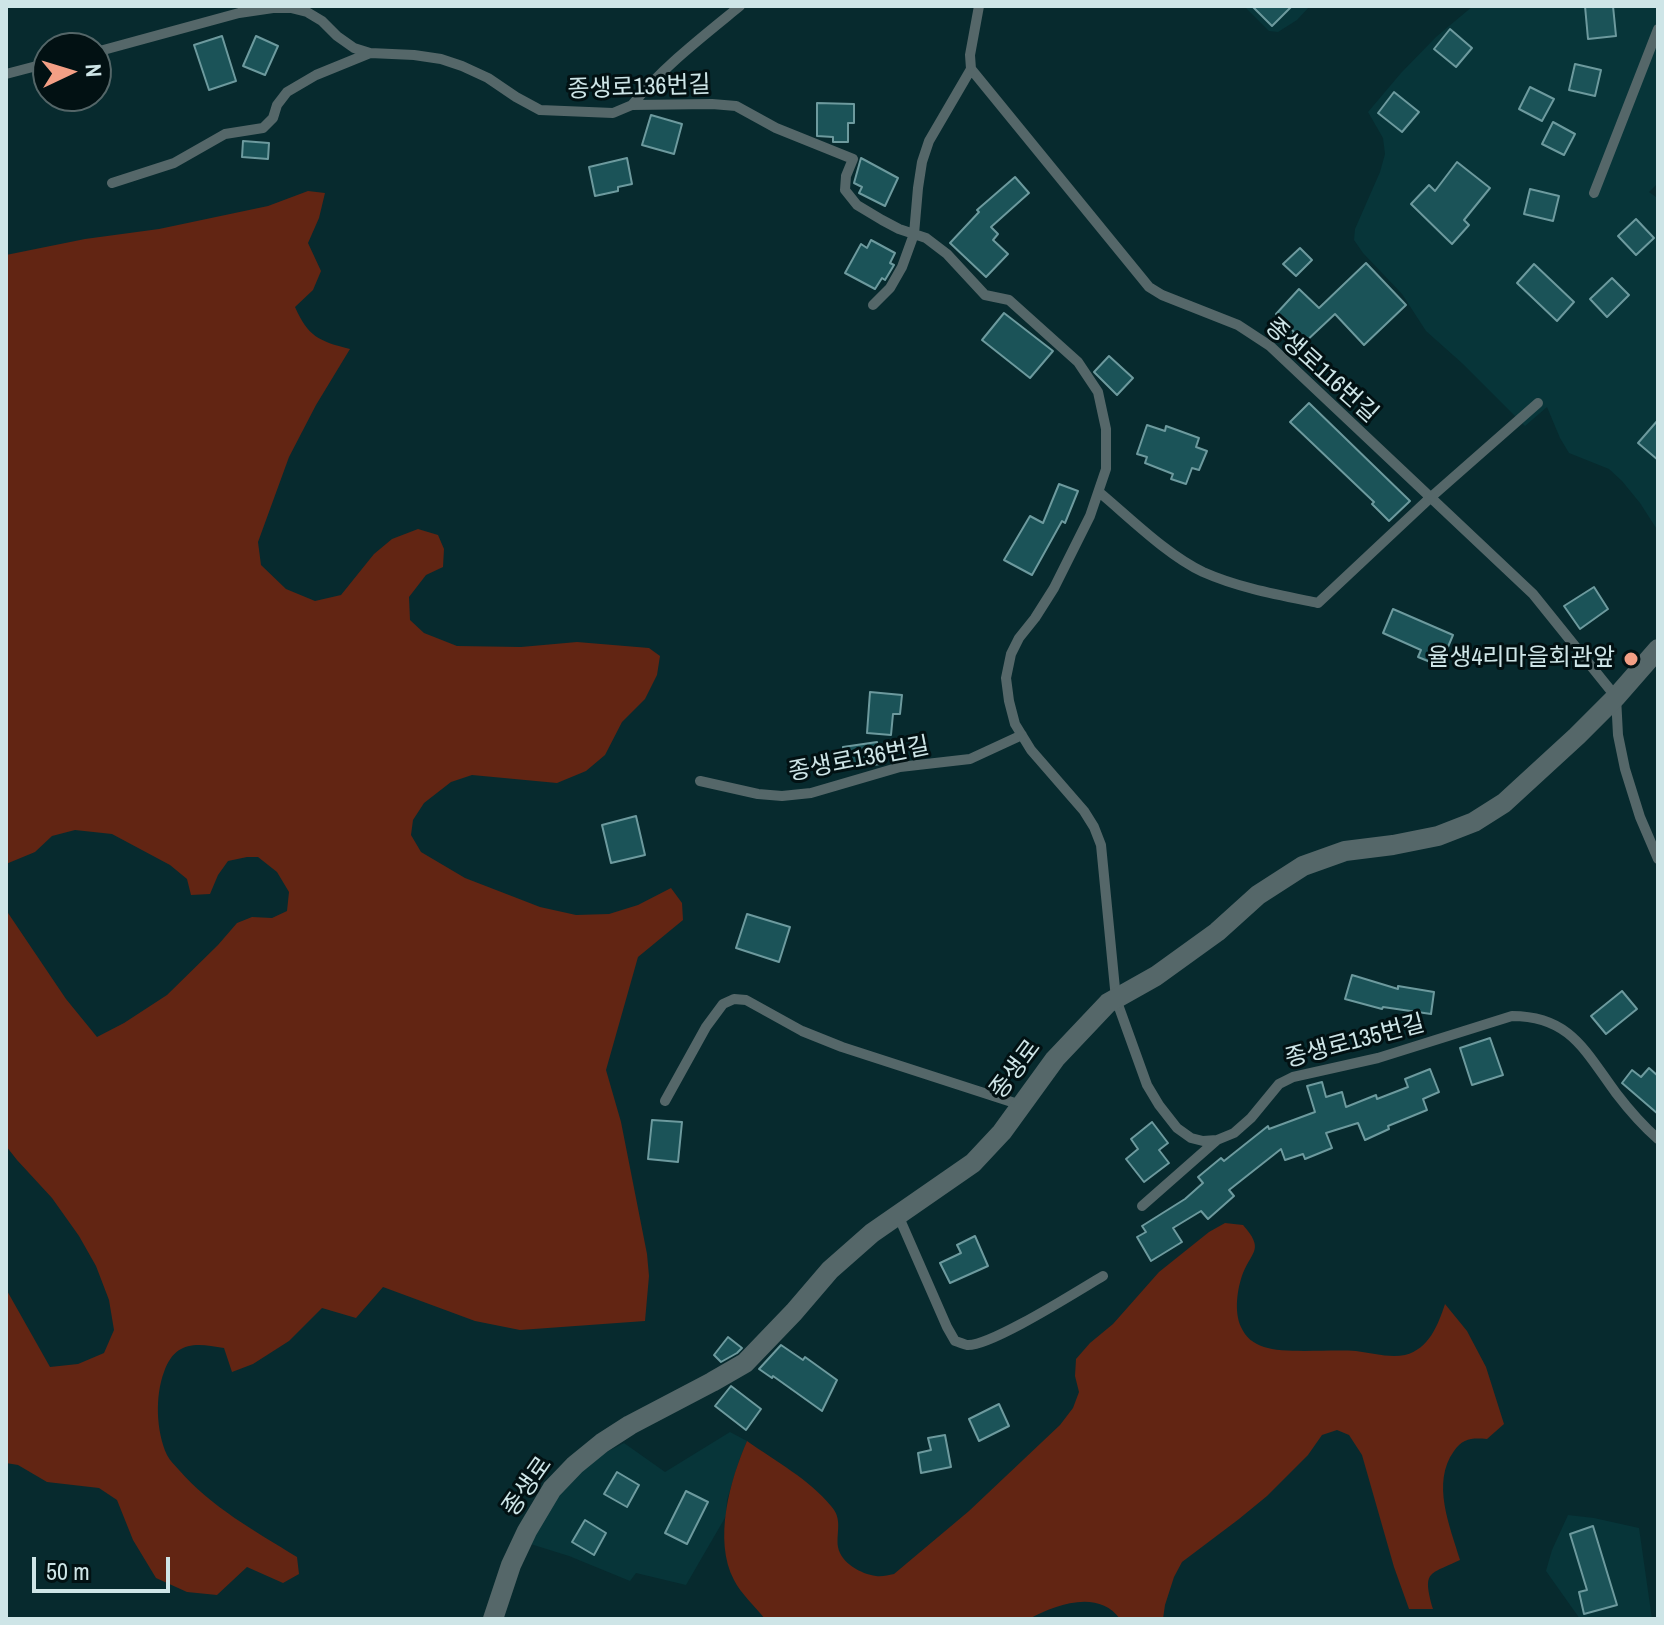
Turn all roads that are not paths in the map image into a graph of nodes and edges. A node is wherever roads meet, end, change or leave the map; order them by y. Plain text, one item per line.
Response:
1 (740, 6) edge
2 (979, 6) edge
3 (1658, 29) edge
4 (112, 48) edge
5 (370, 53) junction
6 (32, 67) edge
7 (971, 69) junction
8 (6, 74) edge
9 (632, 105) junction
10 (112, 183) dead end
11 (1594, 193) dead end
12 (914, 234) junction
13 (873, 305) dead end
14 (1538, 403) dead end
15 (1099, 492) junction
16 (1430, 498) junction
17 (1658, 649) edge
18 (1616, 697) junction
19 (1022, 735) junction
20 (700, 781) dead end
21 (1658, 859) edge
22 (1116, 999) junction
23 (665, 1101) dead end
24 (1021, 1105) junction
25 (1658, 1139) edge
26 (1217, 1140) junction
27 (1142, 1206) dead end
28 (898, 1215) junction
29 (1103, 1276) dead end
30 (493, 1619) edge

1 - 9 lane
2 - 7 lane
3 - 11 lane
4 - 5 lane, 종생로136번길
5 - 9 lane, 종생로136번길
5 - 10 lane
6 - 8 lane
7 - 12 lane
7 - 16 lane, 종생로116번길
9 - 12 lane, 종생로136번길
12 - 13 lane
12 - 15 lane, 종생로136번길
14 - 16 lane
15 - 16 lane
15 - 19 lane, 종생로136번길
16 - 18 lane, 종생로116번길
17 - 18 street, 종생로
18 - 21 lane
18 - 22 street, 종생로
19 - 20 lane, 종생로136번길
19 - 22 lane, 종생로136번길
22 - 24 street, 종생로
22 - 26 lane
23 - 24 lane
24 - 28 street, 종생로
25 - 26 lane, 종생로135번길
26 - 27 lane, 종생로135번길
28 - 29 lane
28 - 30 street, 종생로

